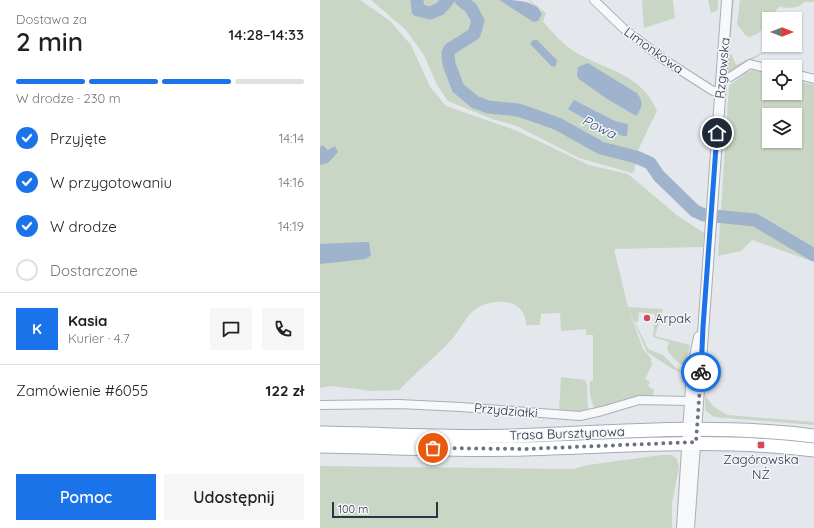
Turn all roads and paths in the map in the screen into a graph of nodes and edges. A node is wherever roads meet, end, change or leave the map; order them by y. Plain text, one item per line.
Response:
1 (594, 0) edge
2 (727, 0) edge
3 (762, 67) edge
4 (802, 76) edge
5 (721, 78) junction
6 (814, 79) edge
7 (720, 91) junction
8 (696, 384) junction
9 (690, 400) junction
10 (320, 405) edge
11 (692, 429) junction
12 (320, 433) edge
13 (814, 436) edge
14 (691, 442) junction
15 (320, 446) edge
16 (814, 450) edge
17 (682, 528) edge
18 (689, 528) edge

1 - 7 street, Limonkowa
2 - 5 street, Rzgowska
3 - 5 street
4 - 6 street
5 - 7 street, Rzgowska
7 - 8 street, Rzgowska
8 - 9 street
8 - 11 street
9 - 10 street, Przydziałki
9 - 11 street
11 - 12 main road, Trasa Bursztynowa
11 - 13 main road, Trasa Bursztynowa
11 - 14 street
14 - 15 main road, Trasa Bursztynowa
14 - 16 main road, Trasa Bursztynowa
14 - 17 street
14 - 18 street

